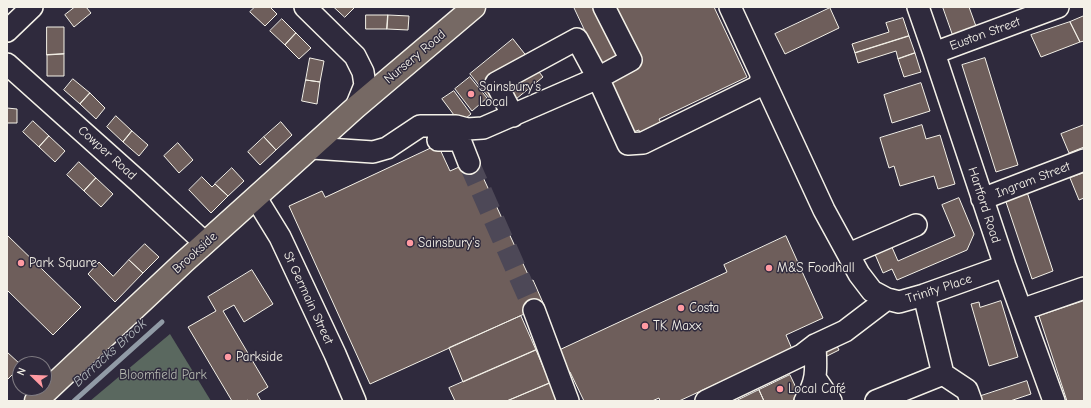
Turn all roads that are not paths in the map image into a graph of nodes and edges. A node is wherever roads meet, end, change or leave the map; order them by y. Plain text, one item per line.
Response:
1 (32, 7) edge
2 (305, 7) edge
3 (730, 7) edge
4 (918, 7) edge
5 (1058, 7) edge
6 (465, 10) edge
7 (606, 11) edge
8 (7, 31) edge
9 (934, 53) junction
10 (7, 64) edge
11 (761, 74) junction
12 (598, 78) junction
13 (356, 107) junction
14 (513, 116) junction
15 (438, 140) dead end
16 (312, 148) junction
17 (1084, 160) edge
18 (469, 163) tunnel mouth
19 (256, 198) junction
20 (982, 199) junction
21 (916, 225) dead end
22 (205, 243) junction
23 (849, 254) junction
24 (1004, 266) junction
25 (1084, 288) edge
26 (924, 295) junction
27 (887, 299) junction
28 (534, 310) tunnel mouth
29 (1020, 310) junction
30 (808, 350) junction
31 (943, 374) junction
32 (815, 378) junction
33 (36, 401) edge
34 (355, 401) edge
35 (568, 401) edge
36 (706, 401) edge
37 (805, 401) edge
38 (831, 401) edge
39 (876, 401) edge
40 (971, 401) edge
41 (1054, 401) edge

1 - 8 street
2 - 13 street
3 - 11 street, Trinity Place
4 - 9 street, Hartford Road
5 - 9 street, Euston Street
6 - 13 main road, Nursery Road
7 - 12 street
9 - 20 street, Hartford Road
10 - 22 street, Cowper Road
11 - 12 street
11 - 23 street, Trinity Place
12 - 14 street
12 - 14 street
13 - 16 main road, Brookside
14 - 16 street
15 - 18 street
16 - 19 main road, Brookside
17 - 20 street, Ingram Street
19 - 22 main road, Brookside
19 - 34 street, St Germain Street
20 - 24 street, Hartford Road
21 - 23 street
22 - 33 main road, Brookside
23 - 27 street, Trinity Place
24 - 26 street, Trinity Place
24 - 29 street, Hartford Road
25 - 29 street
26 - 27 street, Trinity Place
26 - 31 street
27 - 30 street
28 - 35 street
29 - 41 street, Hartford Road
30 - 32 street
30 - 36 street
31 - 39 street
31 - 40 street
32 - 37 street
32 - 38 street

